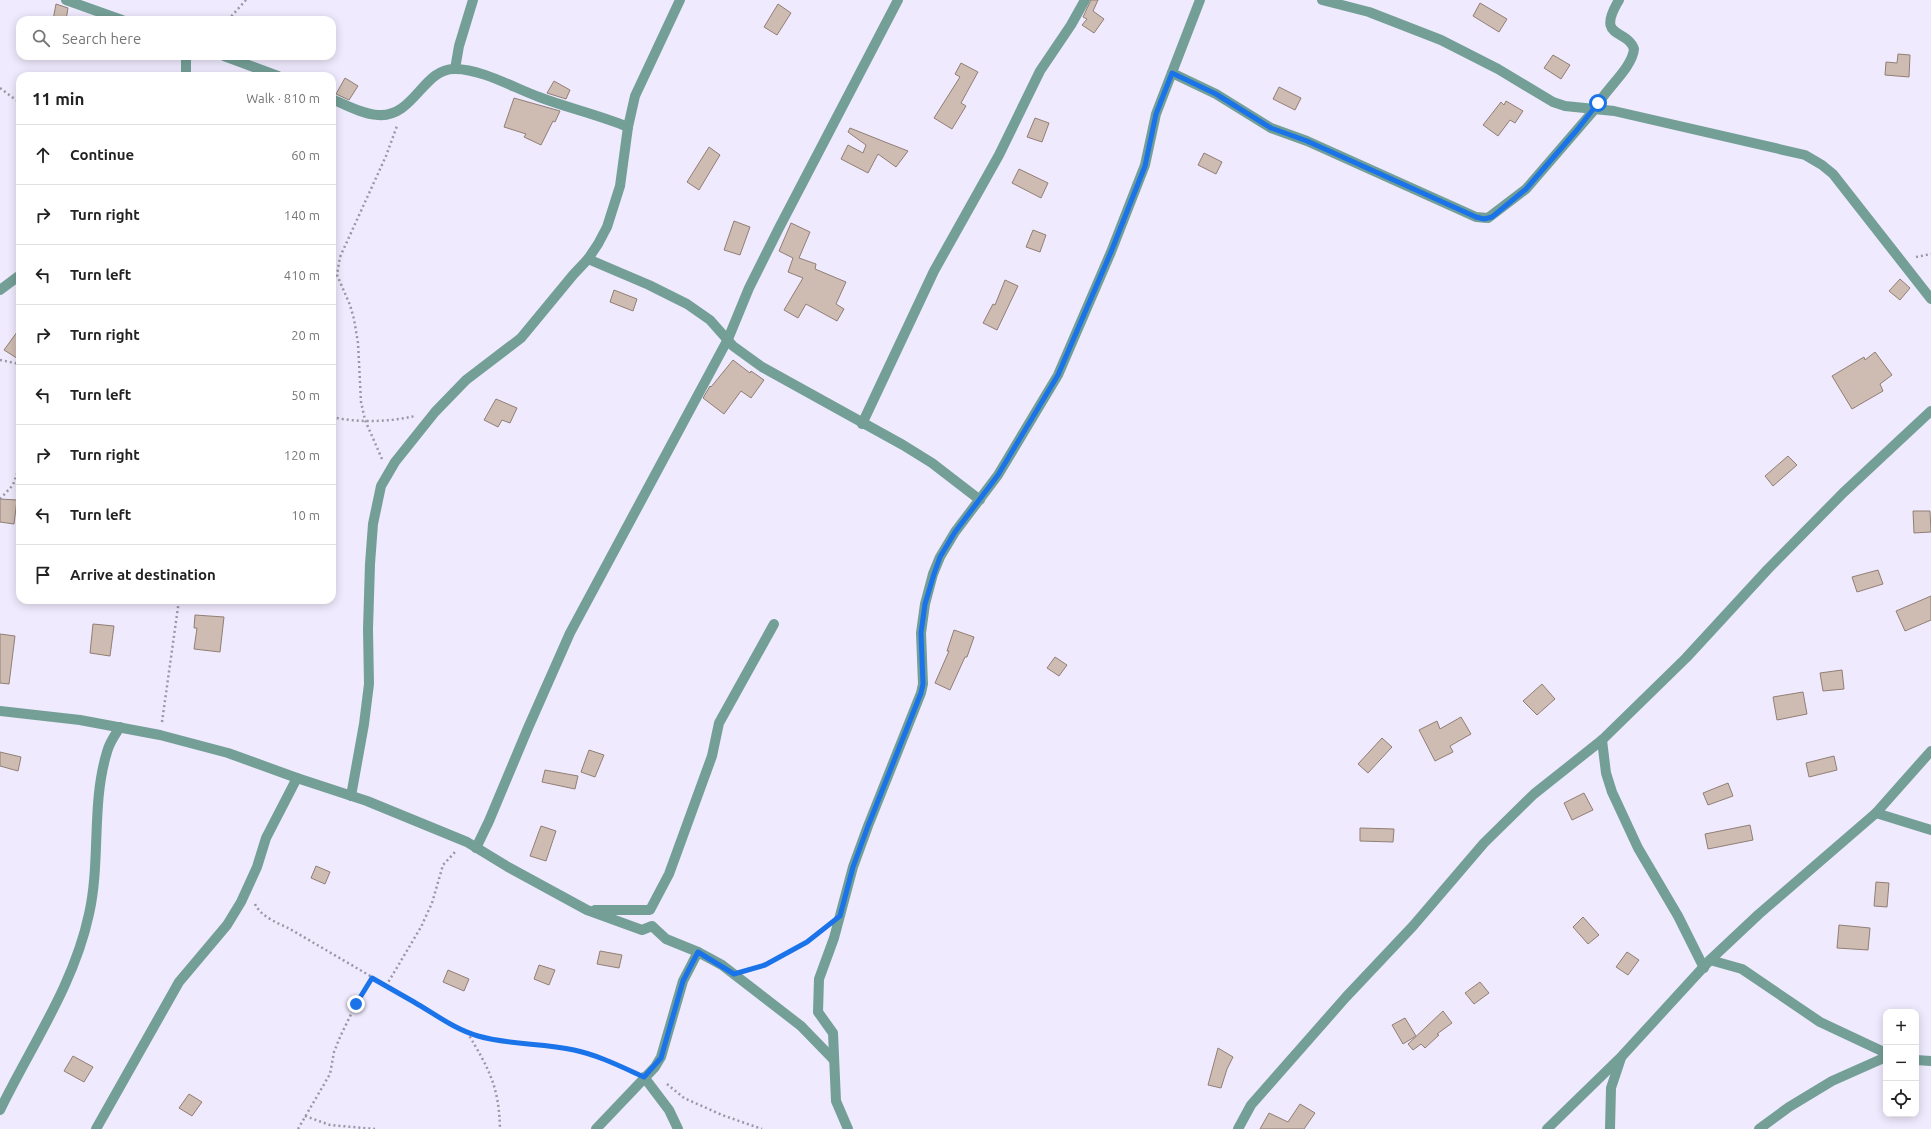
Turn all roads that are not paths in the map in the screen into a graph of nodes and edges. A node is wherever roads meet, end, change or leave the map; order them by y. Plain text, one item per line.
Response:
1 (66, 0) edge
2 (473, 0) edge
3 (680, 0) edge
4 (898, 0) edge
5 (1085, 0) edge
6 (1200, 0) edge
7 (1322, 0) edge
8 (1619, 0) edge
9 (112, 16) edge
10 (186, 60) edge
11 (235, 60) edge
12 (455, 69) junction
13 (186, 72) edge
14 (267, 72) edge
15 (1172, 73) junction
16 (336, 101) edge
17 (1595, 109) junction
18 (628, 127) junction
19 (588, 259) junction
20 (16, 278) edge
21 (0, 290) edge
22 (1931, 300) edge
23 (728, 339) junction
24 (1931, 411) edge
25 (862, 424) junction
26 (980, 500) junction
27 (774, 624) dead end
28 (0, 711) edge
29 (120, 727) junction
30 (1602, 740) junction
31 (1931, 751) edge
32 (297, 778) junction
33 (351, 796) junction
34 (1876, 813) junction
35 (1931, 830) edge
36 (476, 848) junction
37 (587, 910) junction
38 (698, 952) junction
39 (1707, 964) junction
40 (1883, 1052) edge
41 (1622, 1056) junction
42 (1883, 1058) edge
43 (834, 1060) junction
44 (1919, 1060) edge
45 (1931, 1061) edge
46 (648, 1074) junction
47 (0, 1110) edge
48 (96, 1129) edge
49 (596, 1129) edge
50 (678, 1129) edge
51 (848, 1129) edge
52 (1238, 1129) edge
53 (1546, 1129) edge
54 (1610, 1129) edge
55 (1759, 1129) edge

1 - 9 street
2 - 12 street
3 - 18 street
4 - 23 street
5 - 25 street
6 - 15 street
7 - 17 street
8 - 17 street
10 - 13 street
11 - 14 street
12 - 16 street
12 - 18 street
15 - 17 street
15 - 26 street
17 - 22 street
18 - 19 street
19 - 23 street
19 - 33 street
20 - 21 street
23 - 25 street
23 - 36 street
24 - 30 street
25 - 26 street
26 - 43 street
27 - 37 street
28 - 29 street
29 - 32 street
29 - 47 street
30 - 39 street
30 - 52 street
31 - 34 street
32 - 33 street
32 - 48 street
33 - 36 street
34 - 35 street
34 - 39 street
36 - 37 street
37 - 38 street
38 - 43 street
38 - 46 street
39 - 40 street
39 - 41 street
41 - 53 street
41 - 54 street
42 - 55 street
43 - 51 street
44 - 45 street
46 - 49 street
46 - 50 street

